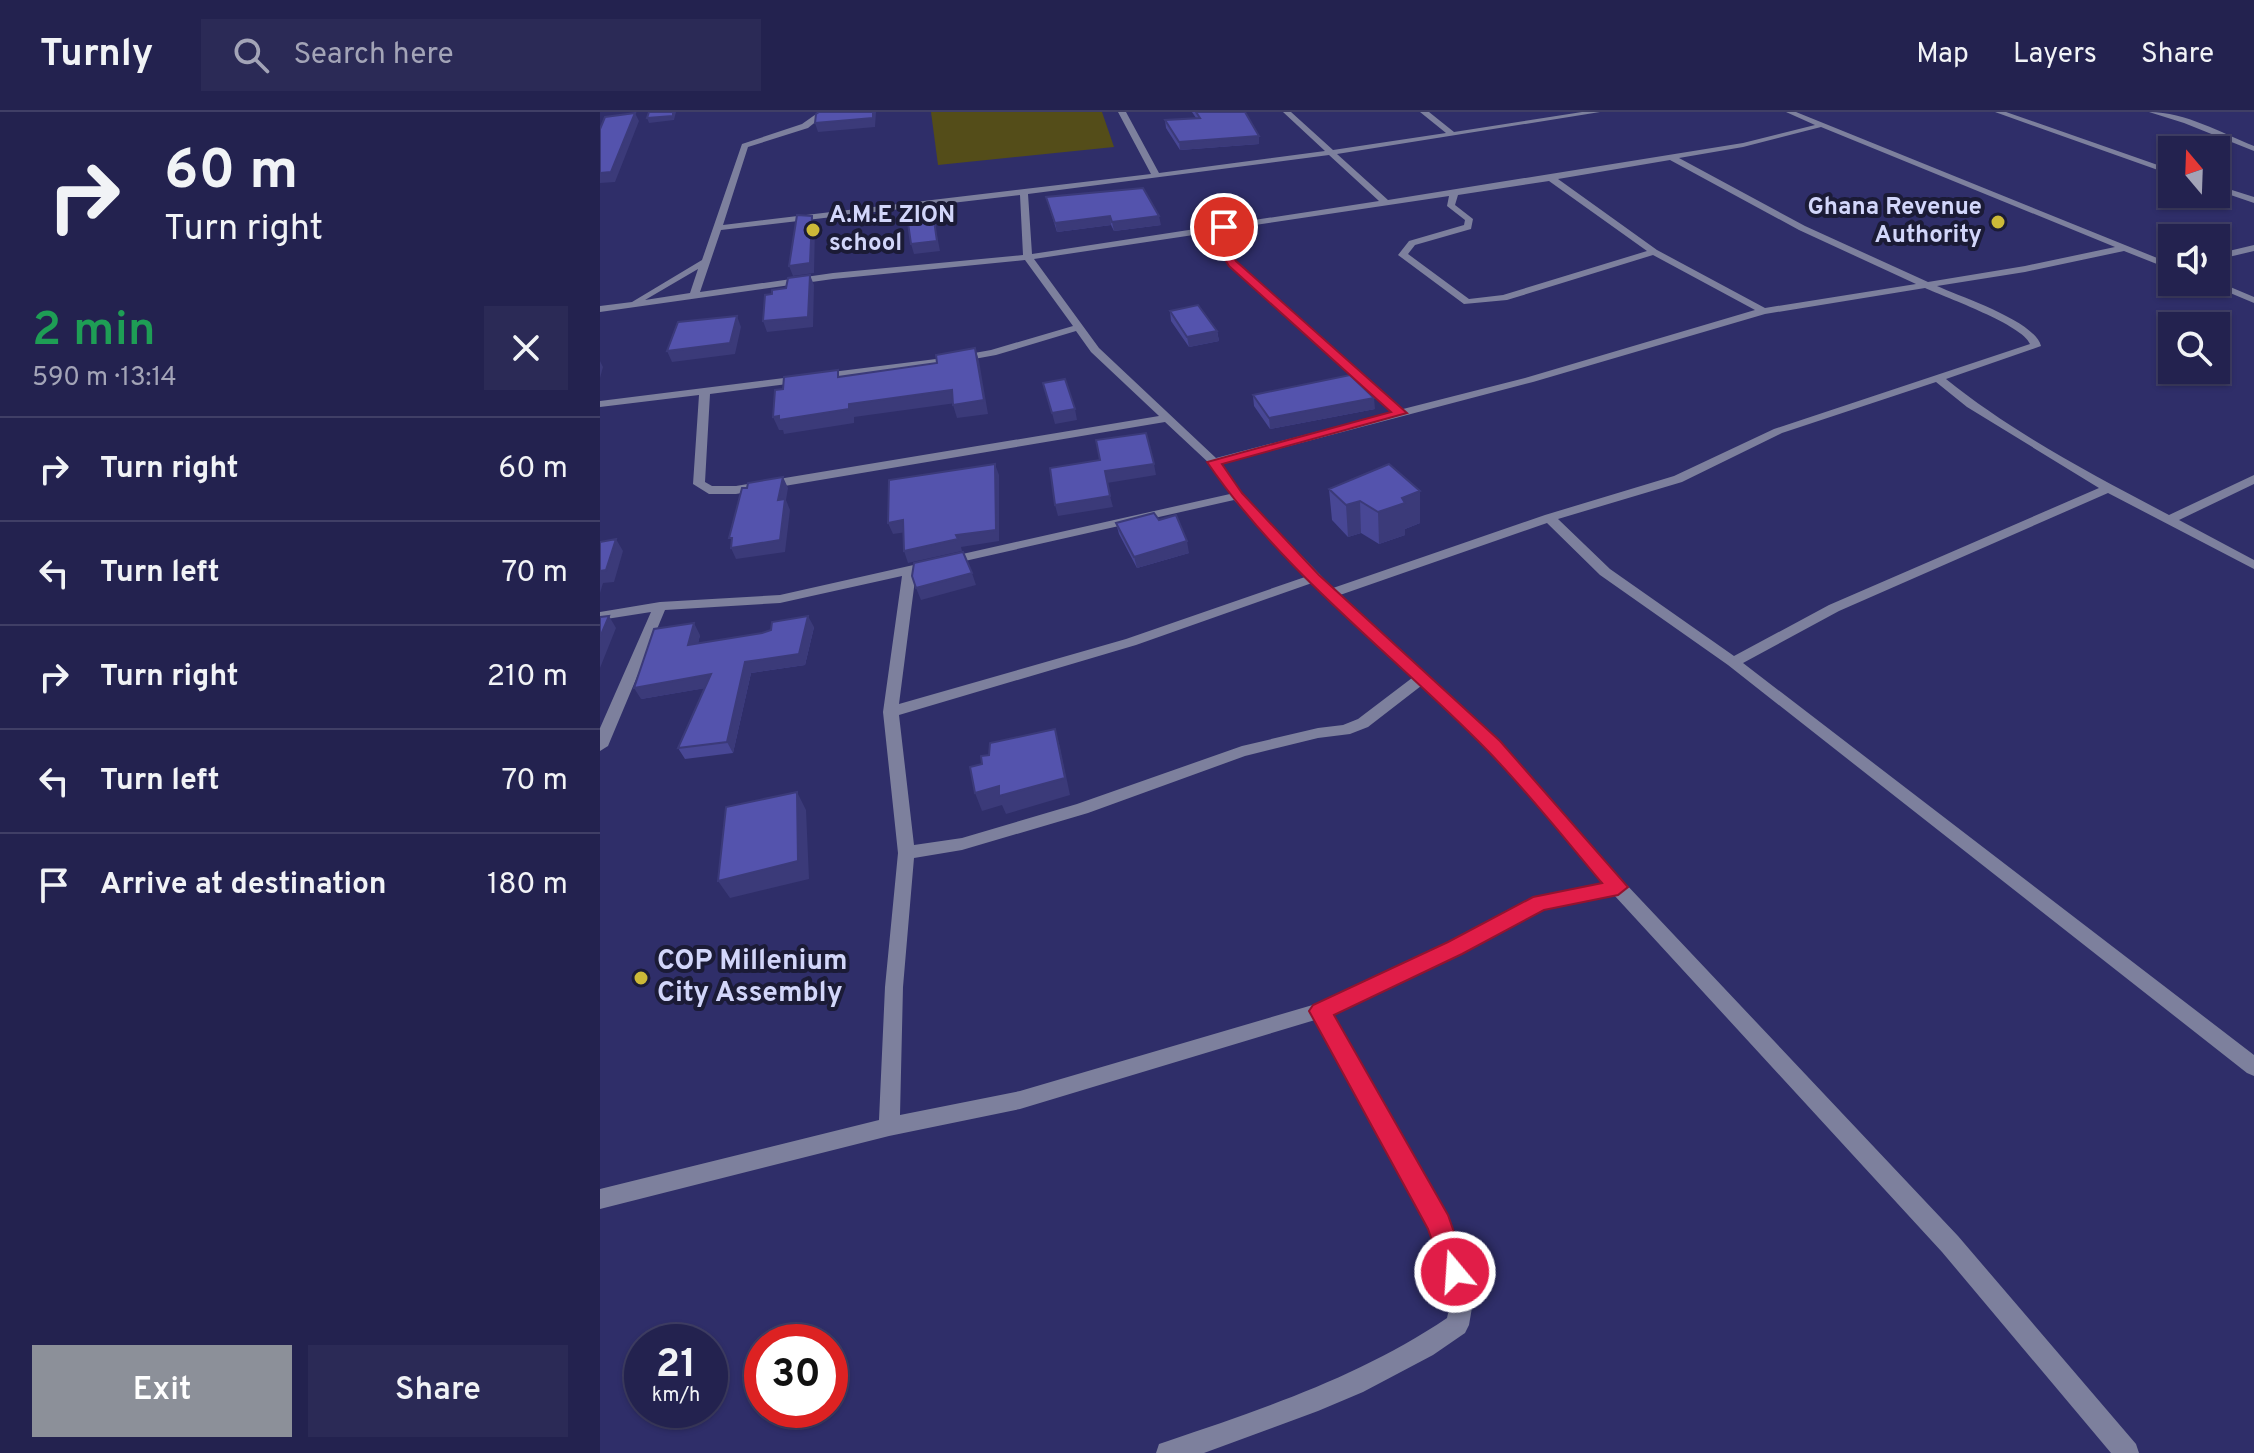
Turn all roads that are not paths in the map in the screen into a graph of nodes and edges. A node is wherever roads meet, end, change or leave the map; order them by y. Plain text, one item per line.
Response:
1 (824, 112) edge
2 (1122, 112) edge
3 (1287, 112) edge
4 (1424, 112) edge
5 (1596, 112) edge
6 (1790, 112) edge
7 (1999, 112) edge
8 (2153, 112) edge
9 (1822, 125) junction
10 (1453, 135) junction
11 (2254, 149) edge
12 (1326, 151) junction
13 (1672, 158) junction
14 (1149, 162) junction
15 (2158, 168) edge
16 (1197, 169) junction
17 (1155, 174) junction
18 (1551, 178) junction
19 (1024, 192) junction
20 (2230, 192) edge
21 (1454, 193) junction
22 (2254, 200) edge
23 (1385, 202) junction
24 (1224, 227) junction
25 (718, 228) junction
26 (2123, 248) junction
27 (2254, 248) edge
28 (1654, 252) junction
29 (2230, 254) edge
30 (1028, 257) junction
31 (706, 261) junction
32 (2158, 262) edge
33 (1932, 285) junction
34 (2230, 290) edge
35 (694, 296) junction
36 (2254, 300) edge
37 (627, 306) junction
38 (600, 309) edge
39 (1764, 311) junction
40 (1080, 327) junction
41 (1940, 380) junction
42 (705, 390) junction
43 (600, 404) edge
44 (1400, 413) junction
45 (1167, 418) junction
46 (1214, 462) junction
47 (2254, 479) edge
48 (2108, 488) junction
49 (1237, 496) junction
50 (1549, 518) junction
51 (2170, 520) junction
52 (2254, 565) edge
53 (909, 572) junction
54 (1314, 578) junction
55 (1331, 593) junction
56 (660, 606) junction
57 (600, 616) edge
58 (1733, 662) junction
59 (1421, 679) junction
60 (891, 712) junction
61 (600, 746) edge
62 (906, 853) junction
63 (1618, 887) junction
64 (1320, 1011) junction
65 (2254, 1067) edge
66 (889, 1127) junction
67 (600, 1199) edge
68 (1168, 1453) edge
69 (2127, 1453) edge

1 - 25 street
2 - 14 street
3 - 12 street
4 - 10 street
5 - 10 street
6 - 9 street
7 - 15 street
8 - 11 street
9 - 13 street
9 - 26 street
10 - 12 street
12 - 16 street
12 - 23 street
13 - 18 street
13 - 33 street
14 - 16 street
14 - 17 street
16 - 17 street
17 - 19 street
18 - 21 street
18 - 28 street
19 - 25 street
19 - 30 street
20 - 22 street
21 - 23 street
21 - 28 street
23 - 24 street
24 - 30 street
24 - 44 street
25 - 31 street
26 - 32 street
26 - 33 street
27 - 29 street
28 - 39 street
30 - 35 street
30 - 40 street
31 - 35 street
31 - 37 street
33 - 39 street
33 - 41 street
34 - 36 street
35 - 37 street
37 - 38 street
39 - 44 street
40 - 42 street
40 - 45 street
41 - 48 street
41 - 50 street
42 - 43 street
42 - 45 street
44 - 46 street
45 - 46 street
46 - 49 street
47 - 51 street
48 - 51 street
48 - 58 street
49 - 53 street
49 - 54 street
50 - 55 street
50 - 58 street
51 - 52 street
53 - 56 street
53 - 60 street
54 - 55 street
54 - 60 street
55 - 59 street
56 - 57 street
56 - 61 street
58 - 65 street
59 - 62 street
59 - 63 street
60 - 62 street
62 - 66 street
63 - 64 street
63 - 69 street
64 - 66 street
64 - 68 street
66 - 67 street

